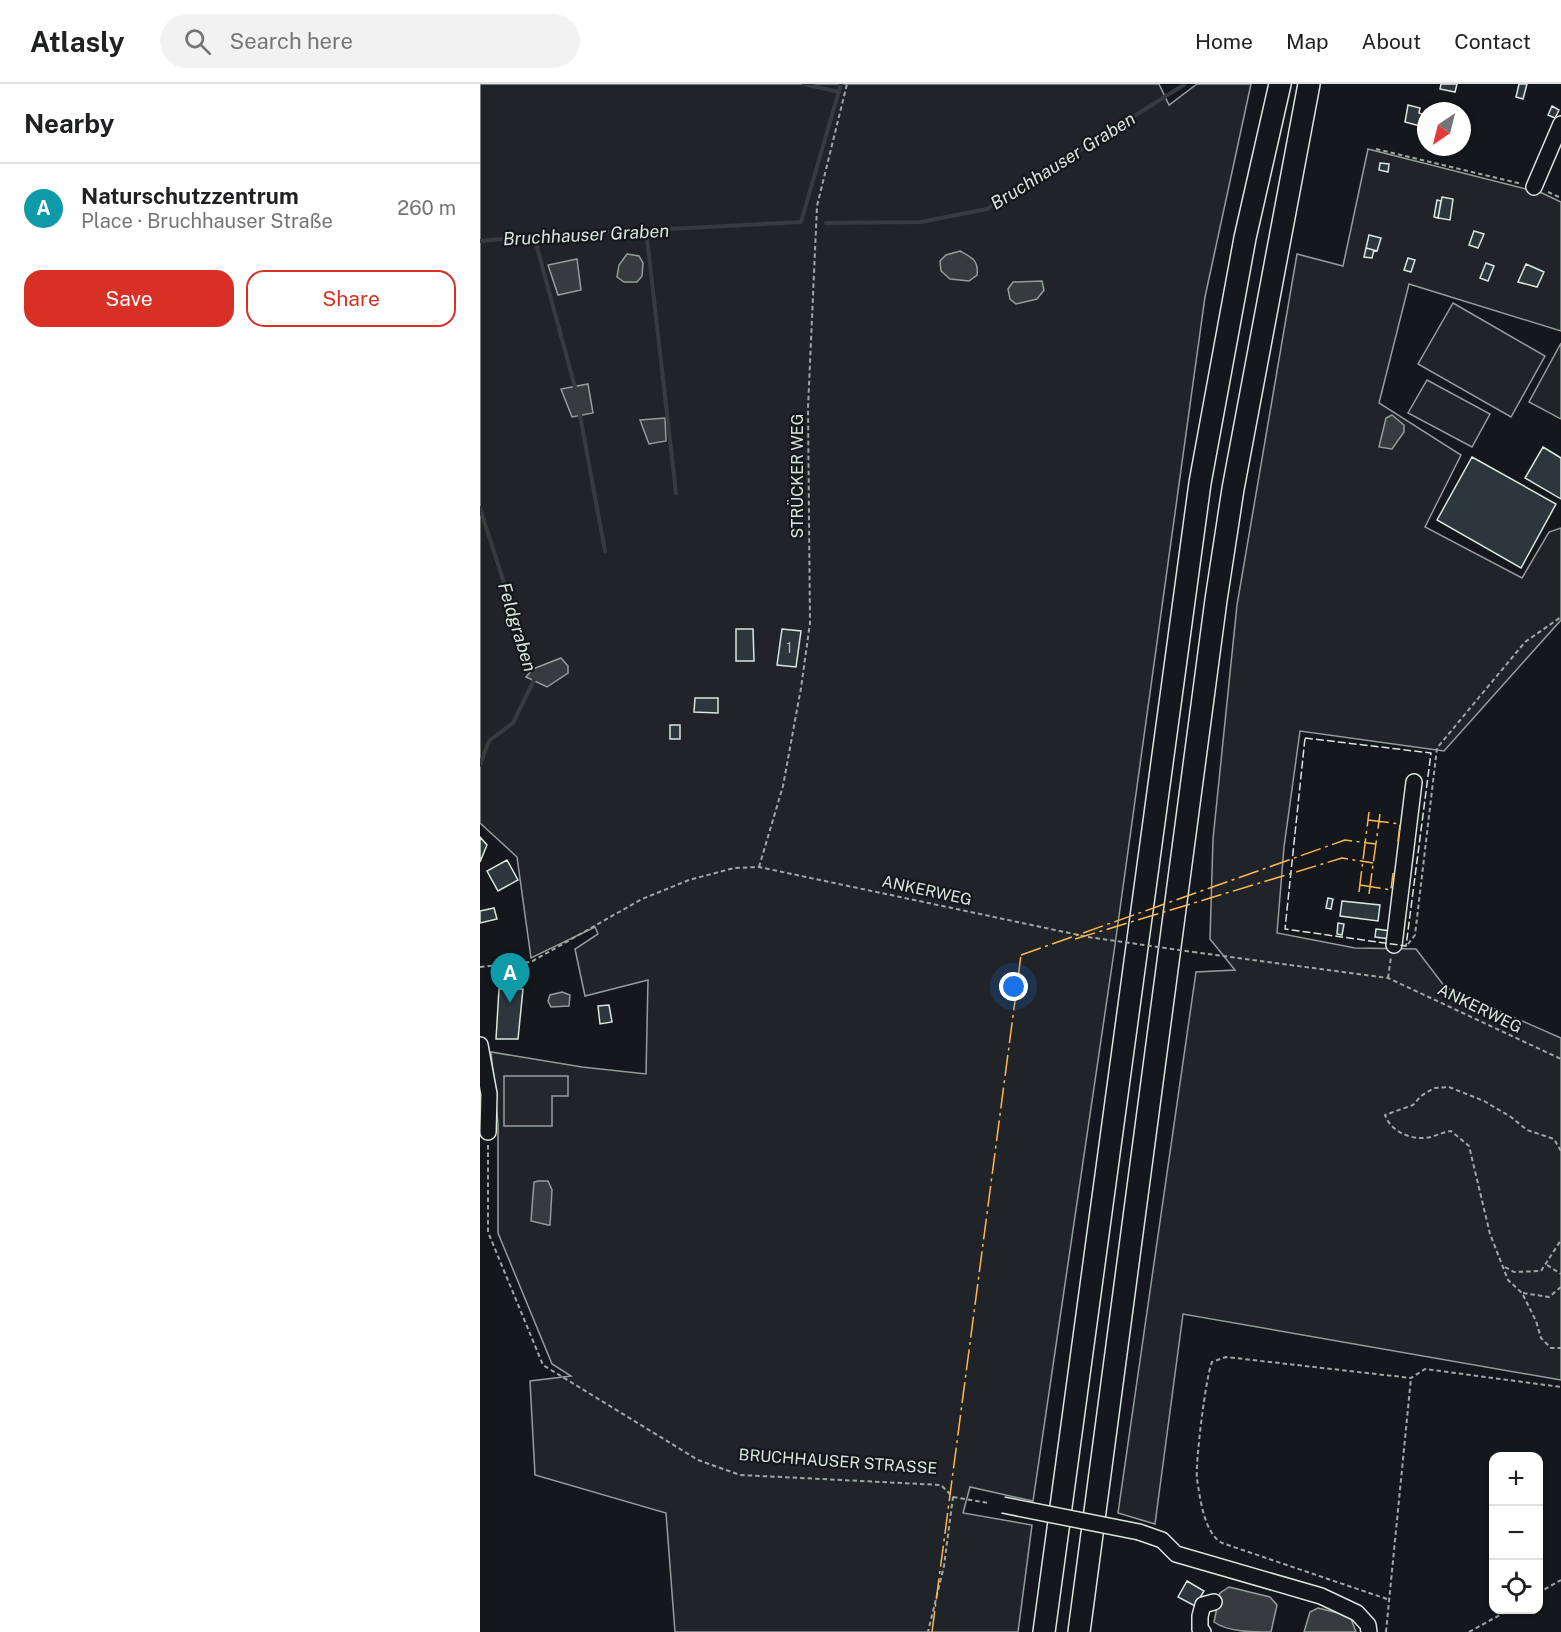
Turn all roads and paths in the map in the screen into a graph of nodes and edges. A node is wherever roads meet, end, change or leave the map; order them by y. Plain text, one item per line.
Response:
1 (847, 84) edge
2 (1280, 84) edge
3 (1309, 84) edge
4 (1561, 124) edge
5 (1376, 149) dead end
6 (1534, 187) junction
7 (1561, 198) edge
8 (1561, 617) edge
9 (1414, 782) dead end
10 (759, 867) junction
11 (1398, 950) junction
12 (1390, 964) junction
13 (480, 967) edge
14 (1388, 978) junction
15 (480, 1044) edge
16 (1561, 1059) edge
17 (488, 1132) joint
18 (1561, 1151) edge
19 (1561, 1240) edge
20 (1547, 1265) junction
21 (1505, 1267) junction
22 (1561, 1274) edge
23 (1561, 1287) edge
24 (1522, 1293) junction
25 (1561, 1348) edge
26 (1412, 1378) junction
27 (1561, 1387) edge
28 (953, 1497) junction
29 (1003, 1505) joint
30 (1561, 1580) edge
31 (1543, 1591) edge
32 (1387, 1599) junction
33 (1214, 1602) dead end
34 (1502, 1614) edge
35 (928, 1632) edge
36 (1044, 1632) edge
37 (1079, 1632) edge
38 (1203, 1632) edge
39 (1369, 1632) edge
40 (1386, 1632) edge
41 (1469, 1632) edge

1 - 10 path, STRÜCKER WEG
2 - 36 highway
3 - 37 highway
4 - 6 street
5 - 6 path
6 - 7 path
8 - 11 path
9 - 11 street
10 - 13 path, ANKERWEG
10 - 14 path, ANKERWEG, bridge
11 - 12 path
11 - 12 path
12 - 14 path
14 - 16 path, ANKERWEG
15 - 17 street
17 - 28 path, BRUCHHAUSER STRASSE
18 - 21 path
19 - 20 path
20 - 21 path
20 - 22 path
21 - 24 path
23 - 24 path
24 - 25 path
26 - 27 path
26 - 32 path
26 - 32 path
28 - 29 path, BRUCHHAUSER STRASSE
28 - 35 path
29 - 39 street, bridge
30 - 31 path
32 - 40 path
33 - 38 street
34 - 41 path

